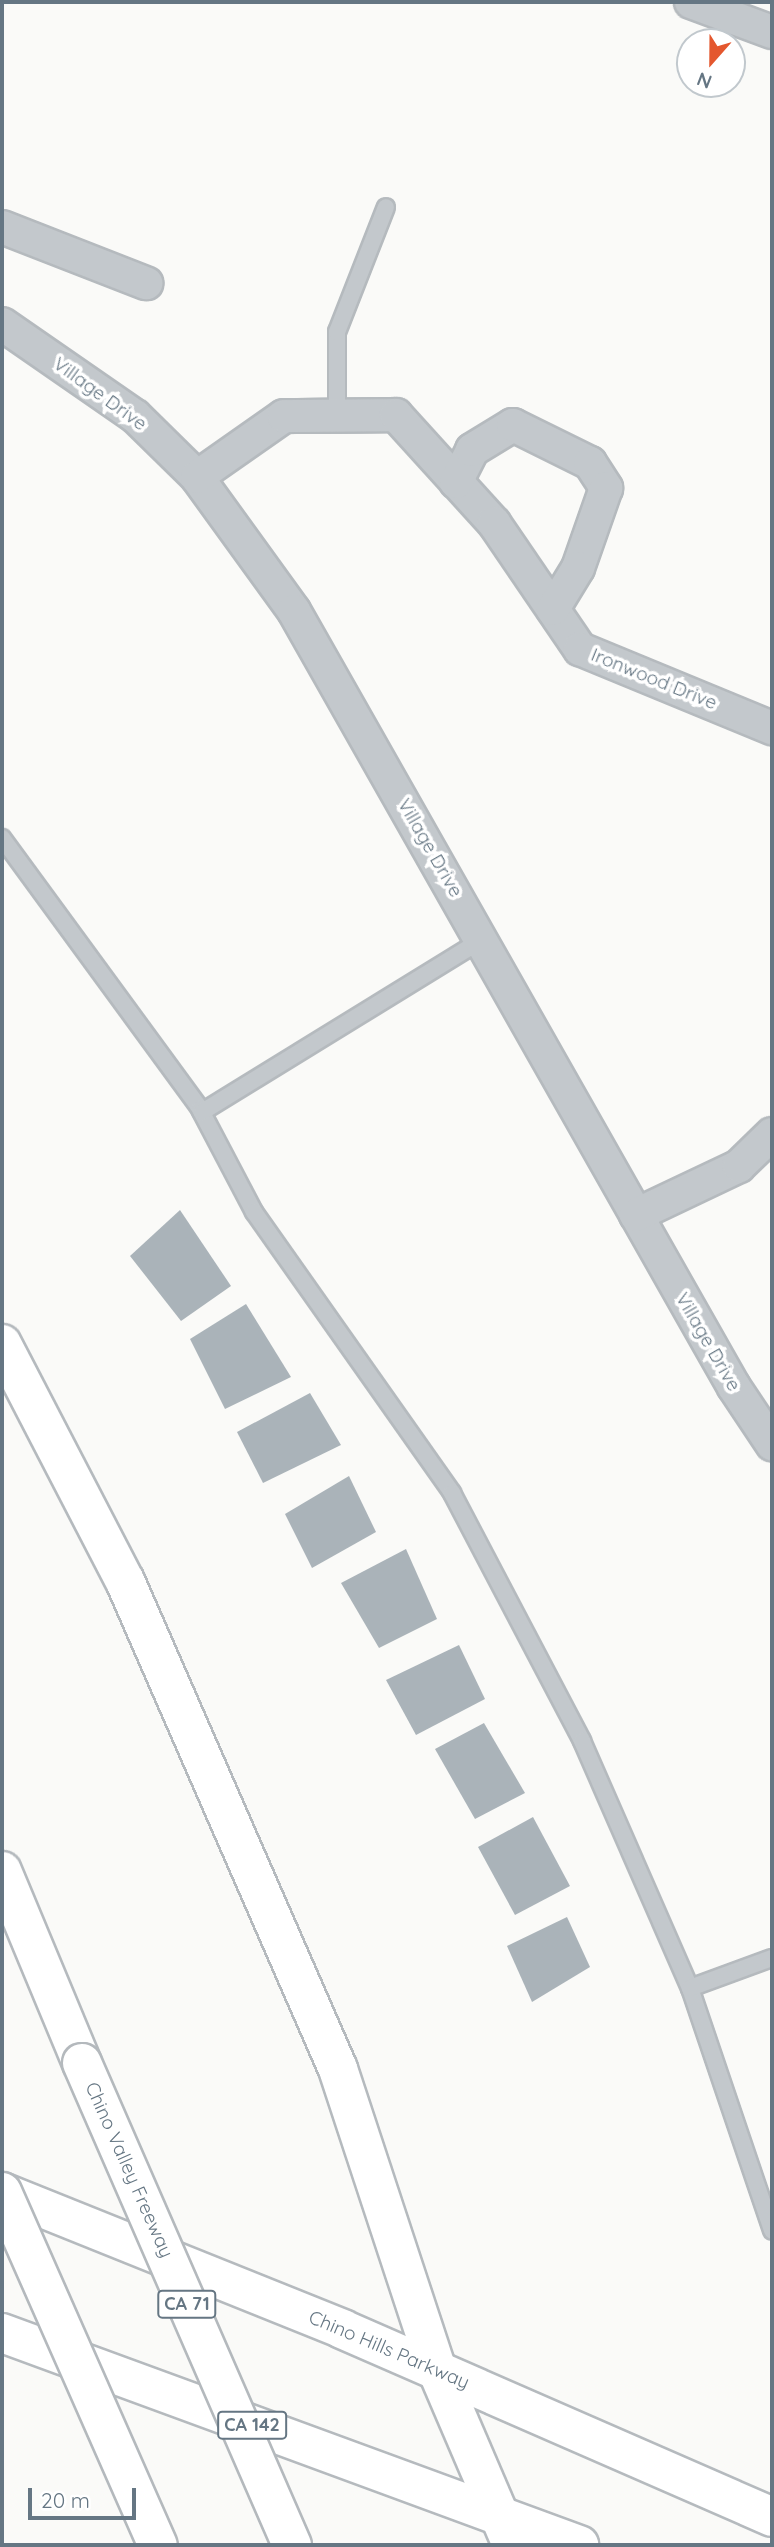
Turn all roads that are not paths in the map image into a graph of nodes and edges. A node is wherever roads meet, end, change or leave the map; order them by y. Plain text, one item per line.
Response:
1 (691, 2) edge
2 (772, 32) edge
3 (386, 208) dead end
4 (2, 227) edge
5 (146, 283) dead end
6 (2, 324) edge
7 (337, 416) junction
8 (197, 477) junction
9 (456, 482) junction
10 (553, 609) junction
11 (772, 728) edge
12 (2, 838) edge
13 (483, 939) junction
14 (202, 1112) junction
15 (772, 1134) edge
16 (636, 1215) junction
17 (2, 1344) edge
18 (772, 1444) edge
19 (2, 1871) edge
20 (772, 1958) edge
21 (690, 1987) junction
22 (2, 2192) edge
23 (771, 2225) edge
24 (2, 2333) edge
25 (437, 2370) junction
26 (772, 2517) edge
27 (508, 2531) edge
28 (158, 2545) edge
29 (292, 2545) edge
30 (579, 2545) edge

1 - 2 street
3 - 7 lane
4 - 5 street
6 - 8 street, Village Drive
7 - 8 street, Ironwood Drive
7 - 9 street, Ironwood Drive
8 - 13 street, Village Drive
9 - 10 street, Ironwood Drive
9 - 10 street
10 - 11 street, Ironwood Drive
12 - 14 lane
13 - 14 lane
13 - 16 street, Village Drive
14 - 21 lane
15 - 16 street
16 - 18 street, Village Drive
17 - 25 main road
19 - 29 main road, Chino Valley Freeway / CA 71, bridge
20 - 21 lane
21 - 23 lane
22 - 25 main road, Chino Hills Parkway
22 - 28 main road, bridge
24 - 27 main road, CA 142
25 - 26 main road, Chino Hills Parkway
25 - 27 main road
27 - 30 main road, CA 142

